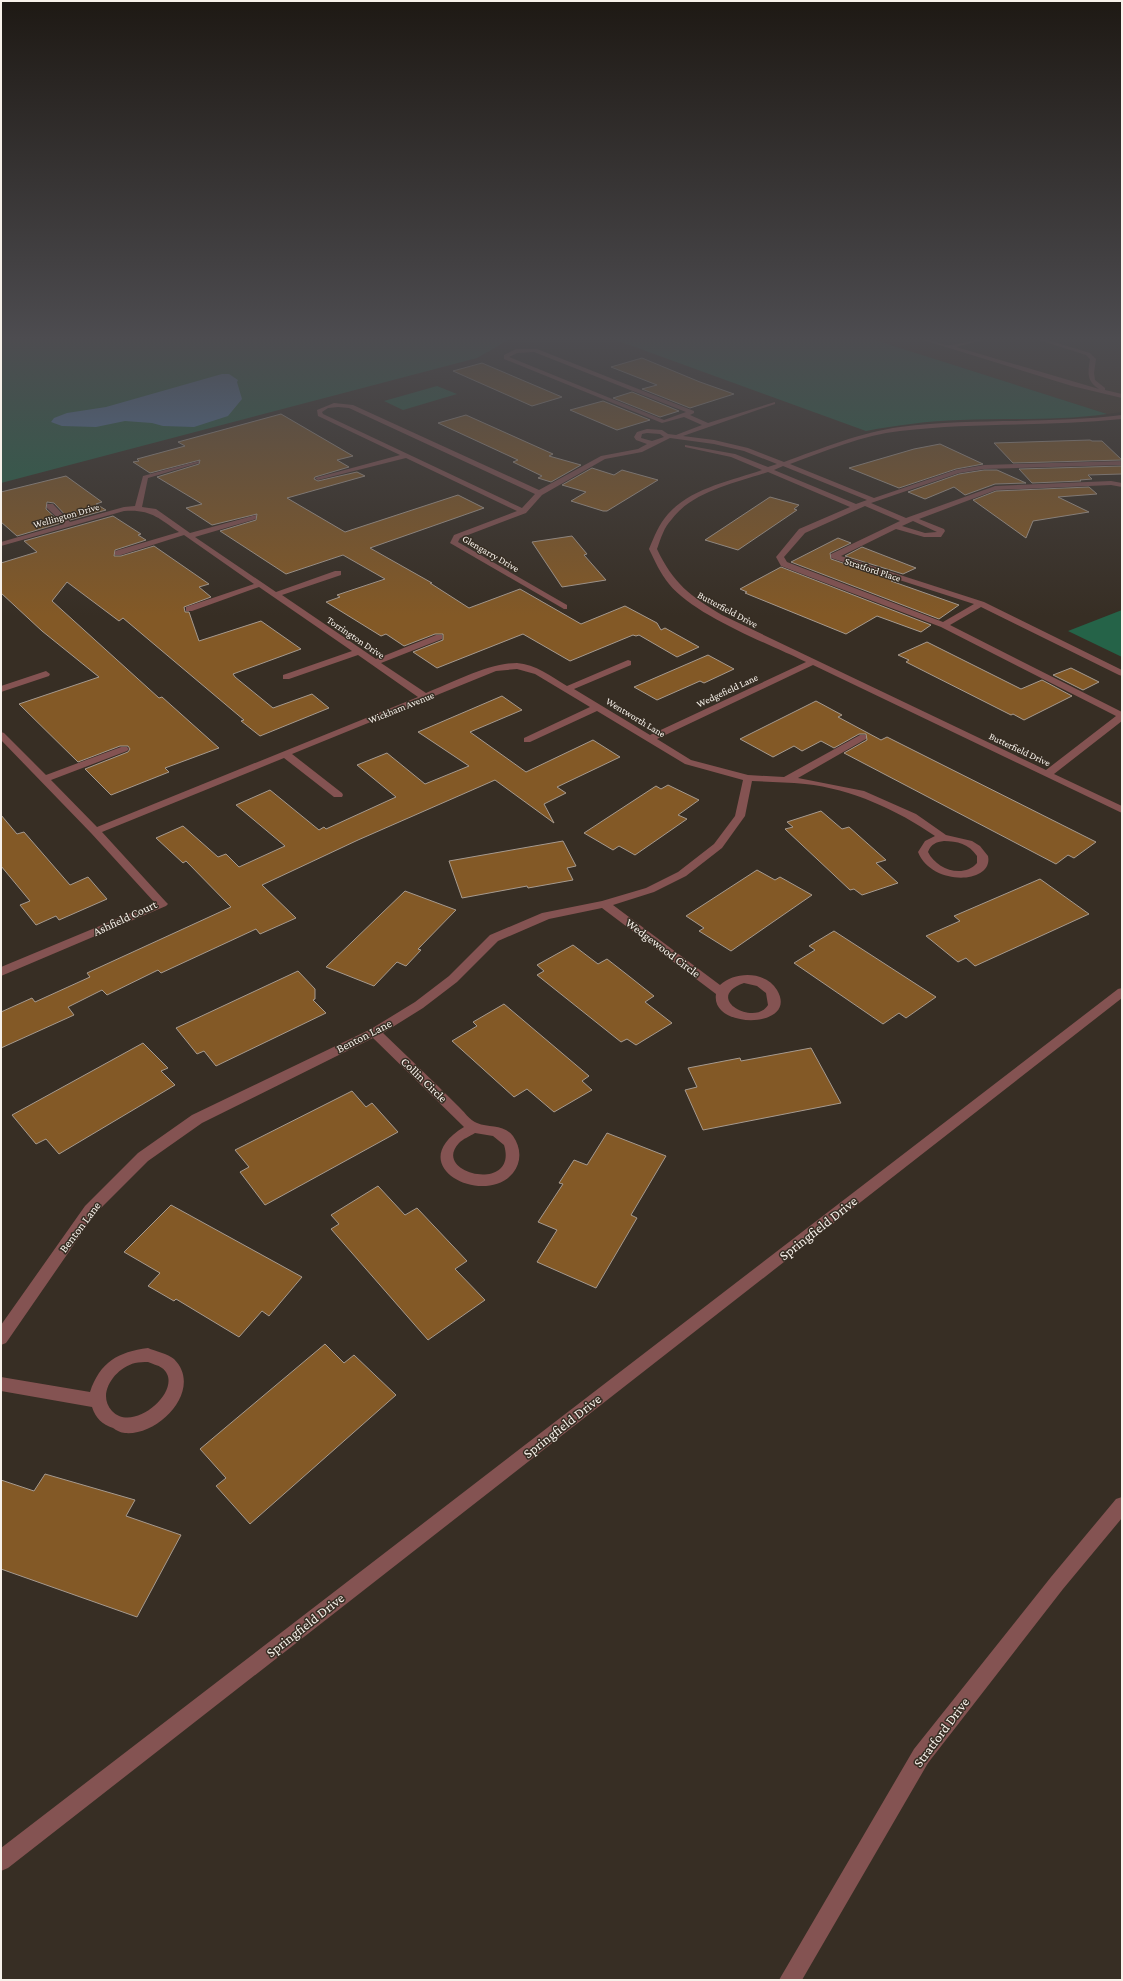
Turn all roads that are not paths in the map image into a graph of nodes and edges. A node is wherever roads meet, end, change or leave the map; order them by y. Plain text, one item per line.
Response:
1 (354, 431) edge
2 (405, 431) edge
3 (650, 431) edge
4 (656, 431) edge
5 (691, 431) edge
6 (886, 431) edge
7 (668, 436) junction
8 (657, 442) junction
9 (406, 456) junction
10 (197, 462) dead end
11 (1122, 463) edge
12 (784, 464) junction
13 (768, 470) junction
14 (318, 478) dead end
15 (1122, 485) edge
16 (539, 493) junction
17 (874, 500) junction
18 (865, 504) junction
19 (50, 506) dead end
20 (857, 507) junction
21 (138, 508) junction
22 (523, 511) junction
23 (253, 517) dead end
24 (909, 519) junction
25 (69, 525) junction
26 (896, 526) junction
27 (186, 534) junction
28 (1, 544) edge
29 (118, 553) dead end
30 (338, 573) dead end
31 (260, 584) junction
32 (276, 595) junction
33 (981, 604) junction
34 (564, 607) dead end
35 (189, 609) dead end
36 (944, 625) junction
37 (439, 638) dead end
38 (358, 652) junction
39 (813, 662) junction
40 (374, 663) junction
41 (628, 663) dead end
42 (517, 666) joint
43 (1122, 673) edge
44 (46, 674) dead end
45 (286, 677) dead end
46 (1, 689) edge
47 (567, 689) junction
48 (425, 697) junction
49 (598, 707) junction
50 (1122, 716) edge
51 (1, 736) edge
52 (863, 737) dead end
53 (650, 738) junction
54 (527, 740) dead end
55 (124, 749) dead end
56 (286, 754) junction
57 (1047, 774) junction
58 (748, 778) junction
59 (44, 779) junction
60 (786, 780) junction
61 (338, 795) dead end
62 (1122, 810) edge
63 (95, 831) junction
64 (944, 838) junction
65 (604, 904) junction
66 (1, 972) edge
67 (721, 992) dead end
68 (1122, 992) edge
69 (375, 1032) junction
70 (473, 1128) junction
71 (1, 1338) edge
72 (1, 1384) edge
73 (98, 1401) junction
74 (1122, 1505) edge
75 (1, 1861) edge
76 (790, 1980) edge

1 - 9 street
2 - 16 street
3 - 8 street, Glengarry Drive
4 - 7 street, Glengarry Drive
5 - 7 street, Glengarry Drive
6 - 12 street, Butterfield Drive
7 - 8 street, Glengarry Drive
7 - 12 street, Glengarry Drive
8 - 13 street, Glengarry Drive
8 - 16 street, Glengarry Drive
9 - 14 street
9 - 22 street
10 - 21 street
11 - 17 street
12 - 13 street, Butterfield Drive
12 - 17 street, Glengarry Drive
13 - 20 street, Glengarry Drive
13 - 39 street, Butterfield Drive
15 - 24 street, Stratford Place
16 - 22 street, Glengarry Drive
17 - 18 street
18 - 20 street
18 - 24 street
19 - 25 street
20 - 36 street
21 - 25 street, Wellington Drive
21 - 27 street, Torrington Drive
22 - 34 street, Glengarry Drive
23 - 27 street
24 - 26 street, Stratford Place
24 - 26 street
25 - 28 street, Wellington Drive
26 - 33 street, Stratford Place
27 - 29 street
27 - 31 street, Torrington Drive
30 - 32 street
31 - 32 street, Torrington Drive
31 - 35 street
32 - 38 street, Torrington Drive
33 - 36 street
33 - 43 street, Stratford Place
36 - 50 street
37 - 40 street
38 - 40 street, Torrington Drive
38 - 45 street
39 - 53 street, Wedgefield Lane
39 - 57 street, Butterfield Drive
40 - 48 street, Torrington Drive
41 - 47 street
42 - 47 street, Wentworth Lane
42 - 48 street, Wickham Avenue
44 - 46 street
47 - 49 street, Wentworth Lane
48 - 56 street, Wickham Avenue
49 - 53 street, Wentworth Lane
49 - 54 street
50 - 57 street
51 - 59 street, Ashfield Court
52 - 60 street
53 - 58 street, Wentworth Lane
55 - 59 street
56 - 61 street
56 - 63 street, Wickham Avenue
57 - 62 street, Butterfield Drive
58 - 60 street, Wentworth Lane
58 - 65 street, Benton Lane
59 - 63 street, Ashfield Court
60 - 64 street, Wentworth Lane
63 - 66 street, Ashfield Court
64 - 64 street
65 - 67 street, Wedgewood Circle
65 - 69 street, Benton Lane
68 - 75 street, Springfield Drive
69 - 70 street, Collin Circle
69 - 71 street, Benton Lane
70 - 70 street
72 - 73 street
73 - 73 street
74 - 76 street, Stratford Drive

